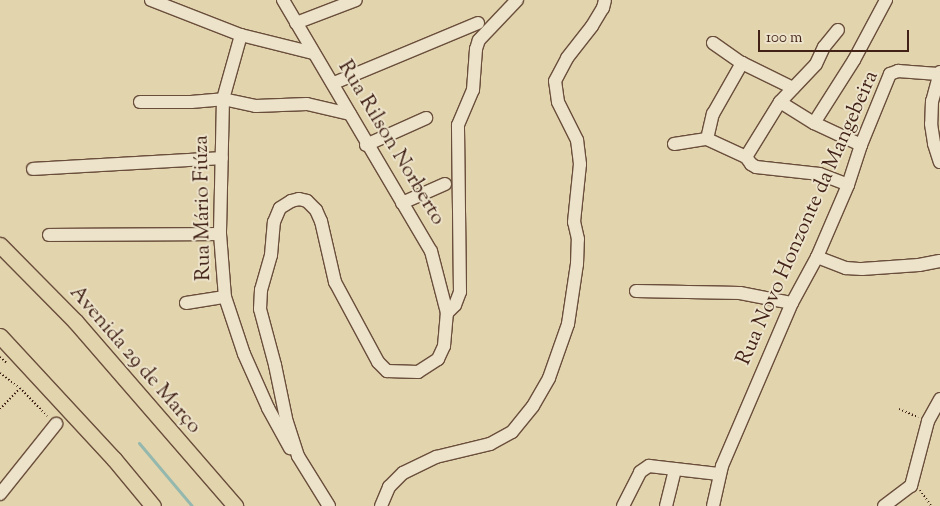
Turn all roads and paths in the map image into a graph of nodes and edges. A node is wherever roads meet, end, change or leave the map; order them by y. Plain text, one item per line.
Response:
1 (151, 0) edge
2 (283, 0) edge
3 (356, 0) edge
4 (517, 0) edge
5 (605, 0) edge
6 (886, 0) edge
7 (296, 23) junction
8 (478, 23) dead end
9 (838, 30) dead end
10 (241, 34) junction
11 (713, 43) dead end
12 (313, 52) junction
13 (742, 63) junction
14 (939, 73) edge
15 (334, 83) junction
16 (793, 88) junction
17 (222, 99) junction
18 (140, 102) dead end
19 (780, 102) junction
20 (350, 114) junction
21 (426, 118) dead end
22 (814, 122) junction
23 (707, 139) junction
24 (674, 144) dead end
25 (366, 145) junction
26 (861, 145) junction
27 (746, 157) junction
28 (222, 158) junction
29 (940, 162) edge
30 (33, 170) dead end
31 (445, 184) dead end
32 (848, 185) junction
33 (402, 203) junction
34 (220, 234) junction
35 (50, 235) dead end
36 (0, 245) edge
37 (817, 257) junction
38 (940, 260) edge
39 (636, 291) dead end
40 (225, 297) junction
41 (186, 302) dead end
42 (792, 303) junction
43 (448, 313) junction
44 (0, 336) edge
45 (0, 373) edge
46 (20, 388) junction
47 (940, 398) edge
48 (0, 409) edge
49 (56, 424) joint
50 (298, 456) junction
51 (675, 469) junction
52 (719, 474) junction
53 (911, 486) junction
54 (0, 494) edge
55 (153, 506) edge
56 (235, 506) edge
57 (329, 506) edge
58 (381, 506) edge
59 (623, 506) edge
60 (666, 506) edge
61 (713, 506) edge
62 (884, 506) edge
63 (931, 506) edge

1 - 10 street
2 - 7 street, Rua Rilson Norberto
3 - 7 street
4 - 43 street
5 - 58 street
6 - 22 street
7 - 12 street, Rua Rilson Norberto
8 - 15 street
9 - 16 street
10 - 12 street
10 - 17 street, Rua Mário Fiúza
11 - 13 street
12 - 15 street, Rua Rilson Norberto
13 - 16 street
13 - 23 street
14 - 26 street, Rua Novo Honzonte da Mangebeira
14 - 29 street
15 - 20 street, Rua Rilson Norberto
16 - 19 street
17 - 18 street
17 - 20 street
17 - 28 street, Rua Mário Fiúza
19 - 22 street
19 - 27 street
20 - 25 street, Rua Rilson Norberto
21 - 25 street
22 - 26 street
23 - 24 street
23 - 27 street
25 - 33 street, Rua Rilson Norberto
26 - 32 street, Rua Novo Honzonte da Mangebeira
27 - 32 street
28 - 30 street
28 - 34 street, Rua Mário Fiúza
31 - 33 street
32 - 37 street, Rua Novo Honzonte da Mangebeira
33 - 43 street, Rua Rilson Norberto
34 - 35 street
34 - 40 street, Rua Mário Fiúza
36 - 56 main road, Avenida 29 de Março
37 - 38 street
37 - 42 street, Rua Novo Honzonte da Mangebeira
39 - 42 street
40 - 41 street
40 - 50 street, Rua Mário Fiúza
42 - 52 street, Rua Novo Honzonte da Mangebeira
43 - 50 street
44 - 55 main road
45 - 46 path
46 - 48 path
46 - 49 path
47 - 53 street
49 - 54 street
50 - 57 street
51 - 52 street
51 - 59 street
51 - 60 street
52 - 61 street, Rua Novo Honzonte da Mangebeira
53 - 62 street
53 - 63 path

